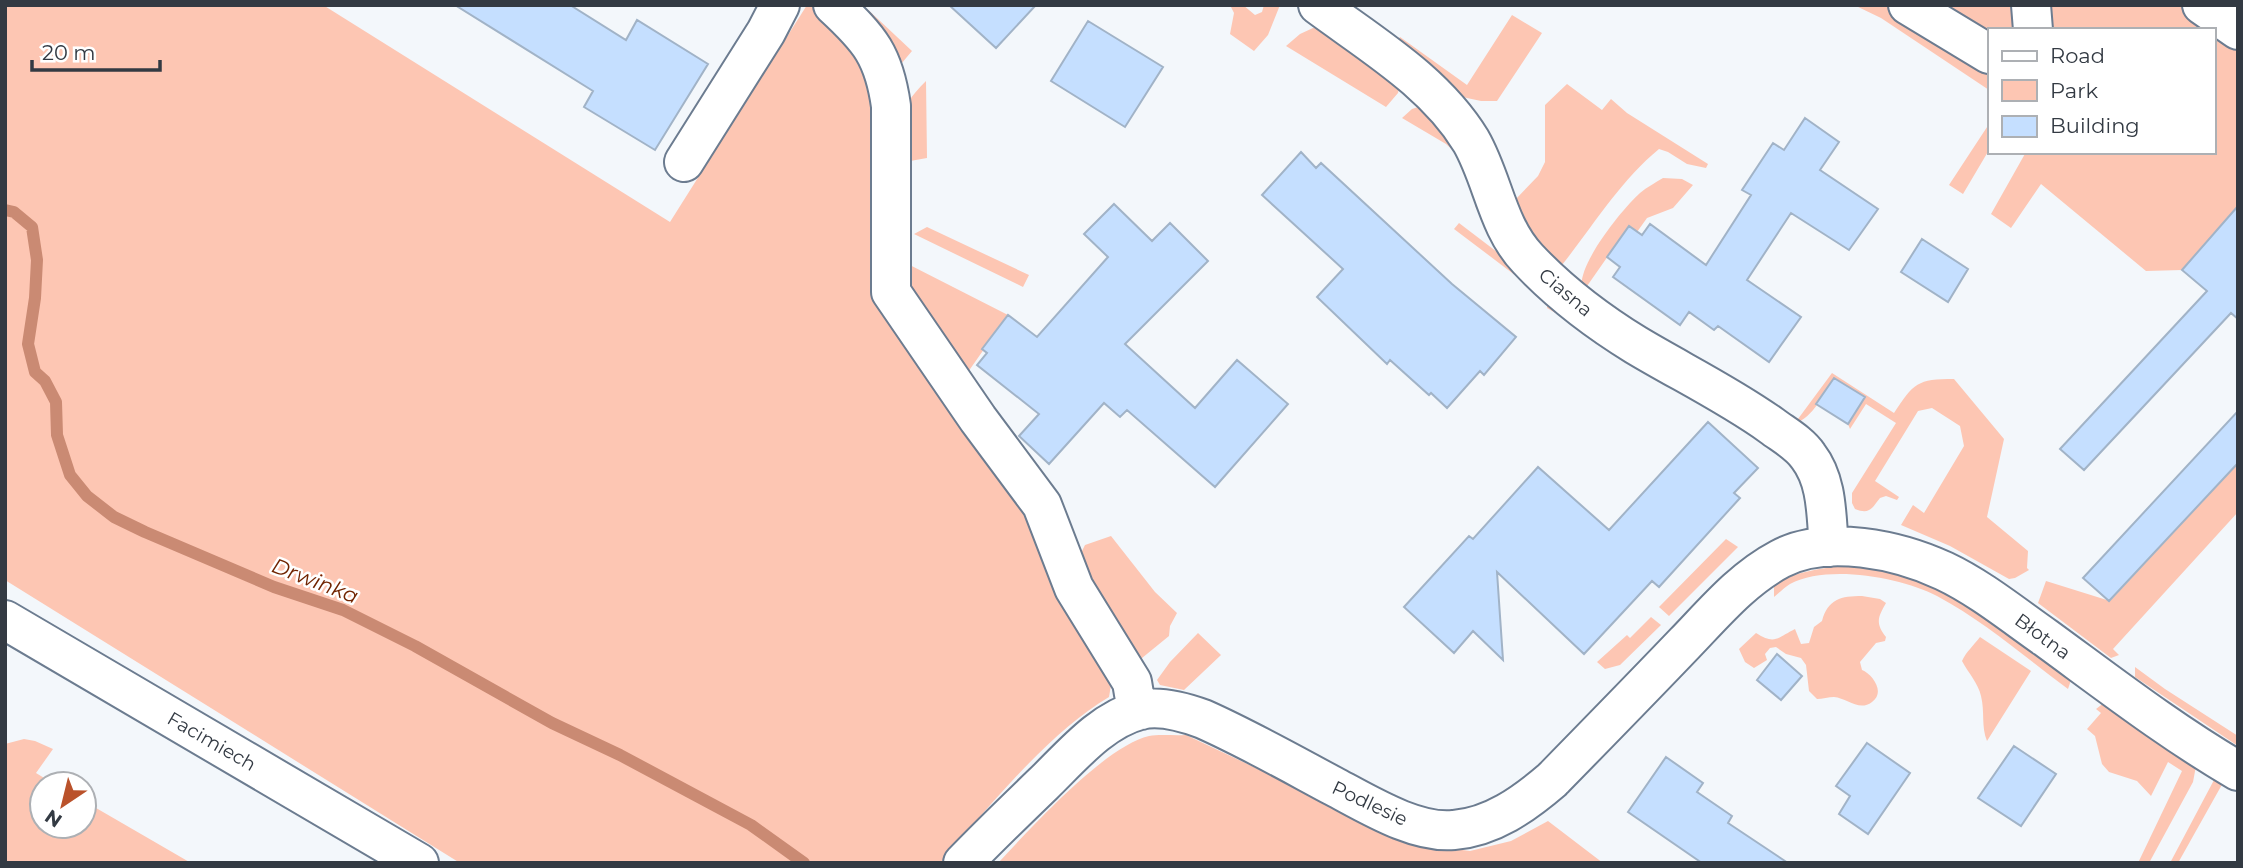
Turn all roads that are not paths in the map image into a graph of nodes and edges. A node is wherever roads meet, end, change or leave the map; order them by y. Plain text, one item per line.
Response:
1 (780, 5) edge
2 (832, 5) edge
3 (1318, 5) edge
4 (1908, 5) edge
5 (2031, 5) edge
6 (2202, 5) edge
7 (2033, 28) edge
8 (2238, 30) edge
9 (1988, 53) edge
10 (684, 162) dead end
11 (1829, 547) junction
12 (5, 620) edge
13 (1141, 710) junction
14 (2238, 771) edge
15 (419, 863) edge
16 (963, 863) edge

1 - 10 street
2 - 13 street
3 - 11 street, Ciasna
4 - 9 street
5 - 7 street
6 - 8 street
11 - 13 street, Podlesie
11 - 14 street, Błotna
12 - 15 street, Facimiech
13 - 16 street, Podlesie

